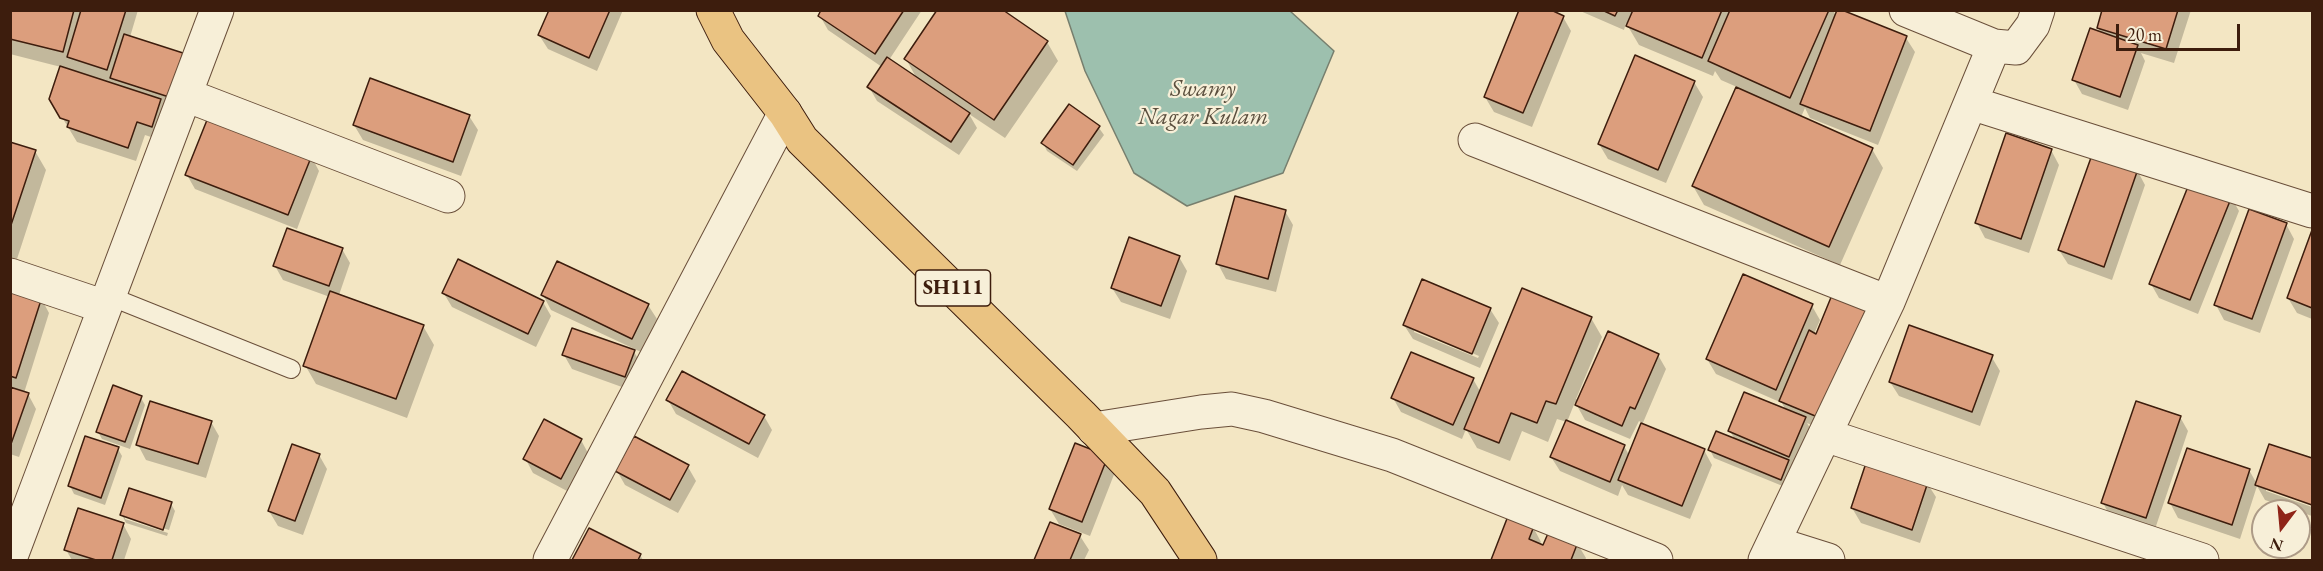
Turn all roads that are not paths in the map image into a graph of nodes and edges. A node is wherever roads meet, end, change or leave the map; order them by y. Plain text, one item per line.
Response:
1 (217, 10) edge
2 (713, 10) edge
3 (1906, 10) edge
4 (2038, 10) edge
5 (1994, 46) junction
6 (186, 95) junction
7 (1971, 103) junction
8 (785, 113) junction
9 (1474, 140) dead end
10 (448, 196) dead end
11 (2313, 211) edge
12 (10, 275) edge
13 (107, 302) junction
14 (1888, 302) junction
15 (291, 369) dead end
16 (1094, 429) junction
17 (1825, 435) junction
18 (20, 505) edge
19 (1770, 552) edge
20 (10, 559) edge
21 (550, 561) edge
22 (1200, 561) edge
23 (1656, 561) edge
24 (1828, 561) edge
25 (2202, 561) edge

1 - 6 street
2 - 8 main road, SH111
3 - 5 street
4 - 5 street
5 - 7 street
6 - 10 street
6 - 13 street
7 - 11 street
7 - 14 street
8 - 16 main road, SH111
8 - 21 street
9 - 14 street
12 - 13 street
13 - 15 lane
13 - 18 street
14 - 17 street
16 - 22 main road, SH111
16 - 23 street
17 - 19 street
17 - 25 street
18 - 20 street
19 - 24 street

